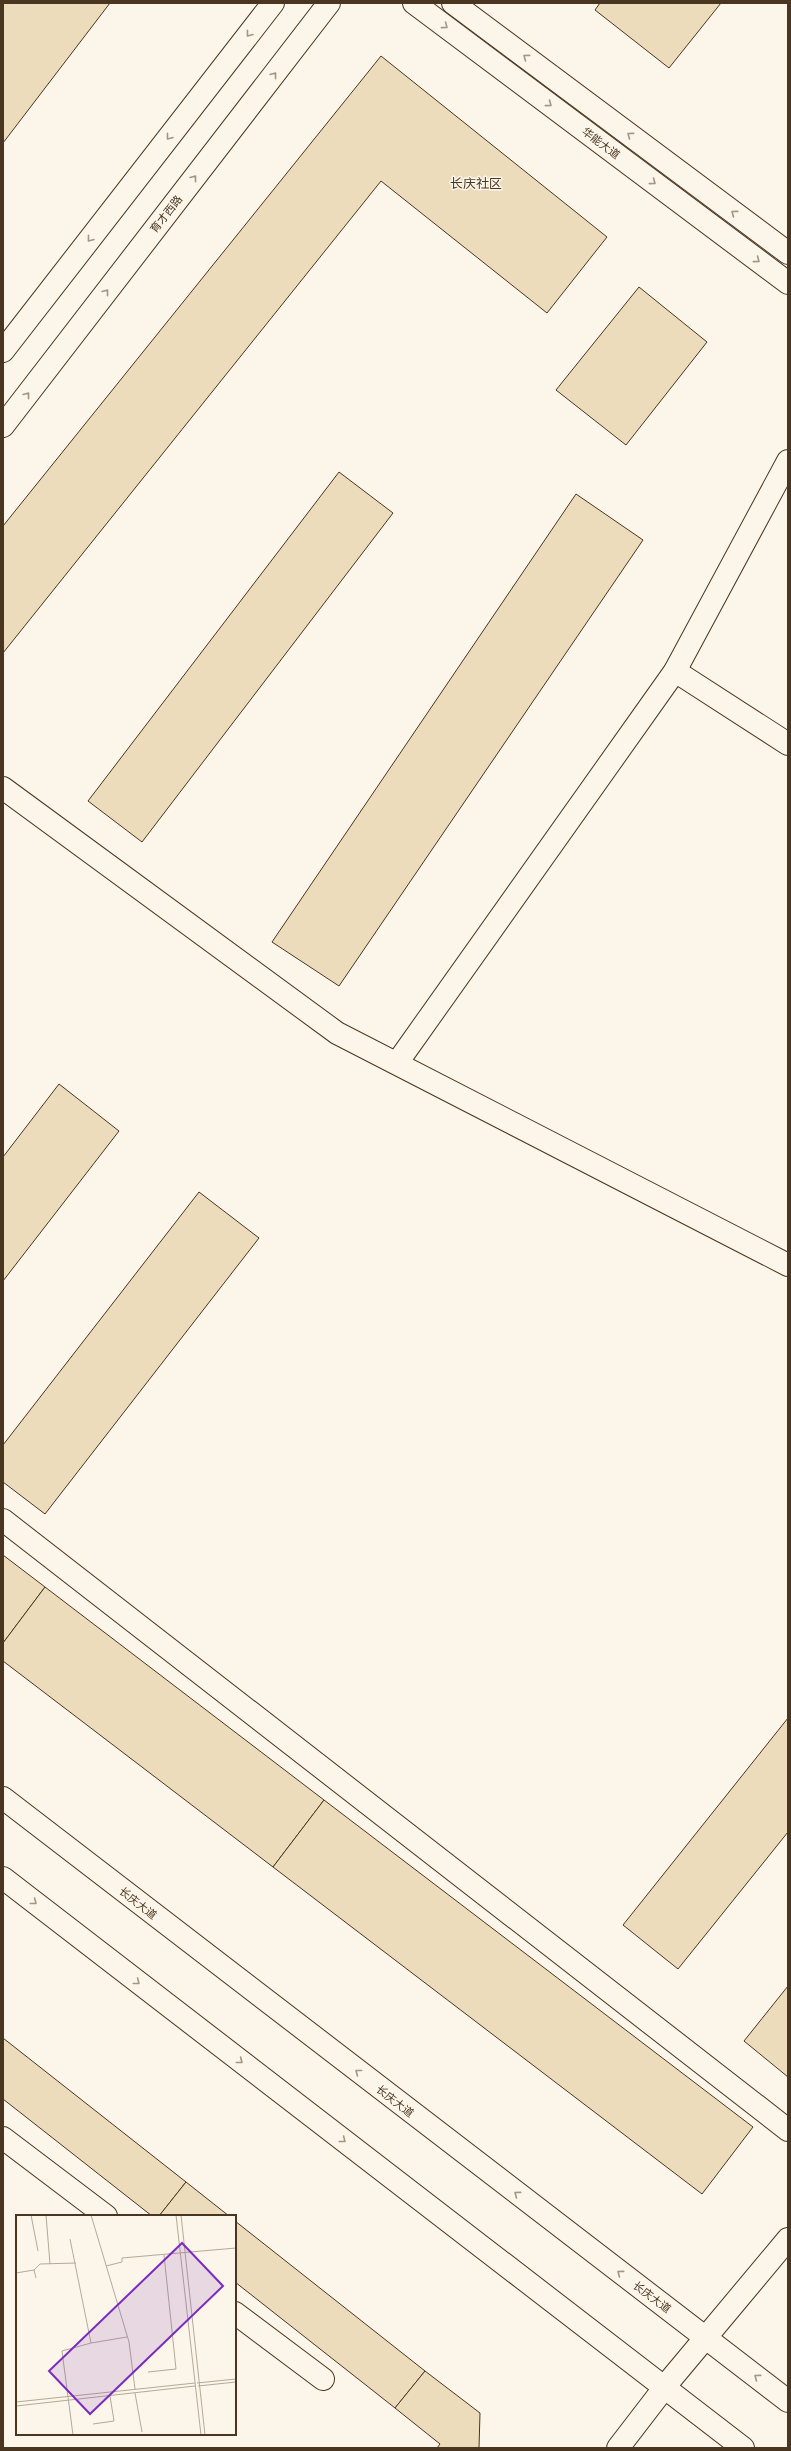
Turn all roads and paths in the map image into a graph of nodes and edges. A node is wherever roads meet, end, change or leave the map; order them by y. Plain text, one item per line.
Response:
1 (273, 3) edge
2 (330, 3) edge
3 (414, 3) edge
4 (453, 3) edge
5 (788, 253) edge
6 (788, 283) edge
7 (3, 351) edge
8 (3, 426) edge
9 (788, 461) edge
10 (675, 671) junction
11 (788, 744) edge
12 (3, 788) edge
13 (397, 1063) junction
14 (788, 1265) edge
15 (3, 1520) edge
16 (3, 1798) edge
17 (3, 1878) edge
18 (788, 2130) edge
19 (3, 2138) edge
20 (105, 2215) edge
21 (788, 2239) edge
22 (236, 2314) edge
23 (706, 2338) junction
24 (323, 2379) dead end
25 (666, 2388) junction
26 (788, 2401) edge
27 (618, 2448) edge
28 (744, 2448) edge

1 -> 7 street
8 -> 2 street, 育才西路
3 -> 6 street, 华能大道
5 -> 4 street
9 - 10 street
10 - 11 street
10 - 13 street
12 - 13 street
13 - 14 street
15 - 18 street
23 -> 16 street, 长庆大道
17 -> 25 street
19 - 20 street
21 - 23 street
22 - 24 street
23 - 25 street
26 -> 23 street, 长庆大道
25 - 27 street
25 - 28 street

